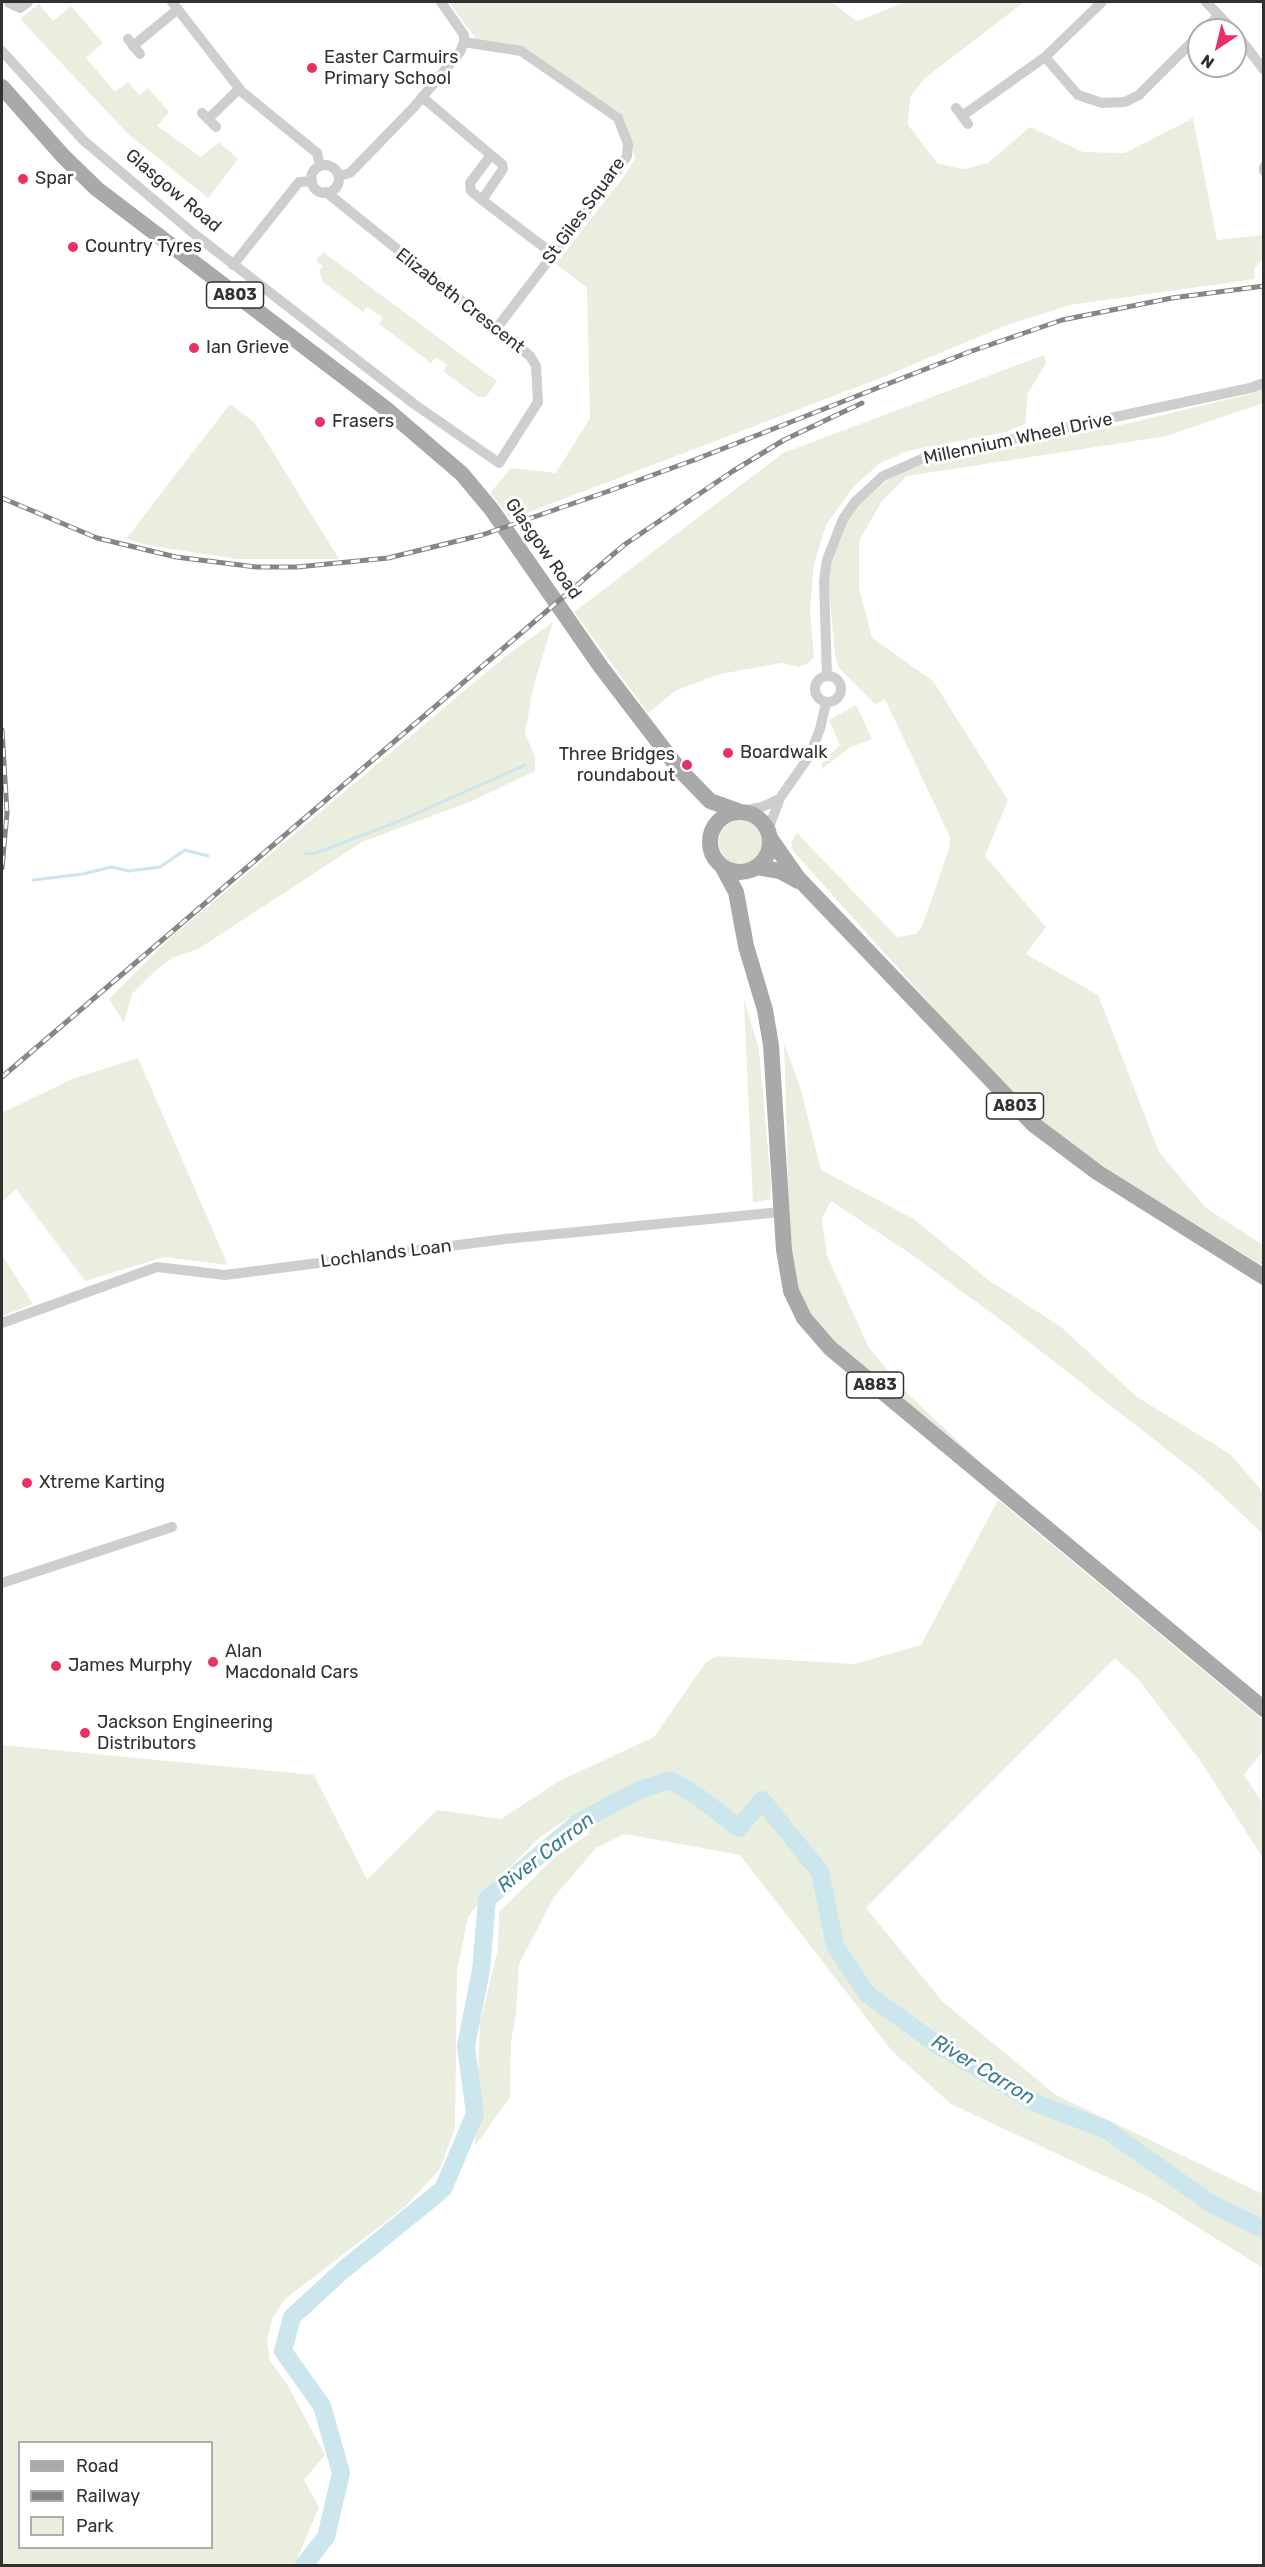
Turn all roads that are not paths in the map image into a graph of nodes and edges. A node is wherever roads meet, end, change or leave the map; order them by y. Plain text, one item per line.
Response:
1 (28, 2) edge
2 (441, 2) edge
3 (1102, 2) edge
4 (1206, 2) edge
5 (6, 4) edge
6 (175, 5) edge
7 (1219, 15) junction
8 (1216, 18) edge
9 (1222, 18) edge
10 (464, 42) junction
11 (134, 46) dead end
12 (1187, 47) edge
13 (1247, 48) edge
14 (2, 51) edge
15 (1045, 57) junction
16 (1263, 70) edge
17 (2, 87) edge
18 (239, 89) junction
19 (422, 97) junction
20 (962, 116) dead end
21 (209, 120) dead end
22 (491, 155) junction
23 (320, 166) junction
24 (339, 176) junction
25 (312, 181) junction
26 (326, 192) junction
27 (482, 200) junction
28 (553, 254) junction
29 (233, 265) junction
30 (496, 329) junction
31 (335, 344) junction
32 (322, 360) junction
33 (1263, 383) edge
34 (499, 463) joint
35 (828, 676) junction
36 (826, 703) junction
37 (699, 791) junction
38 (780, 798) junction
39 (741, 811) junction
40 (712, 829) junction
41 (769, 834) junction
42 (722, 866) junction
43 (754, 868) junction
44 (807, 886) junction
45 (741, 919) junction
46 (781, 1212) junction
47 (1263, 1277) edge
48 (2, 1323) edge
49 (172, 1527) dead end
50 (2, 1583) edge
51 (1263, 1709) edge

1 - 5 street
2 - 10 street
3 - 15 street
4 - 7 street
6 - 11 street
6 - 18 street
7 - 8 street
7 - 9 street
10 - 19 street
10 - 28 street, St Giles Square
12 - 15 street
13 - 16 street
14 - 29 street, Glasgow Road
15 - 20 street
17 - 32 main road, Glasgow Road / A803
18 - 21 street
18 - 23 street
19 - 22 street
19 - 24 street
22 - 27 street
22 - 27 street
23 - 24 street
23 - 25 street
24 - 26 street
25 - 26 street
25 - 29 street
26 - 30 street, Elizabeth Crescent
27 - 28 street
28 - 30 street, St Giles Square
29 - 31 street, Glasgow Road
30 - 34 street, Elizabeth Crescent
31 - 32 street
31 - 34 street, Glasgow Road
32 - 37 main road, Glasgow Road / A803
33 - 35 street, Millennium Wheel Drive
35 - 36 street
35 - 36 street
36 - 38 street
37 - 39 main road, A803
37 - 40 main road, A803
38 - 39 street
38 - 41 street
39 - 40 main road
39 - 41 main road
40 - 42 main road
41 - 43 main road
41 - 44 main road, A803
42 - 43 main road
42 - 45 main road
43 - 44 main road, A803
43 - 45 main road
44 - 47 main road, A803
45 - 46 main road, A883
46 - 48 street, Lochlands Loan
46 - 51 main road, A883
49 - 50 street

